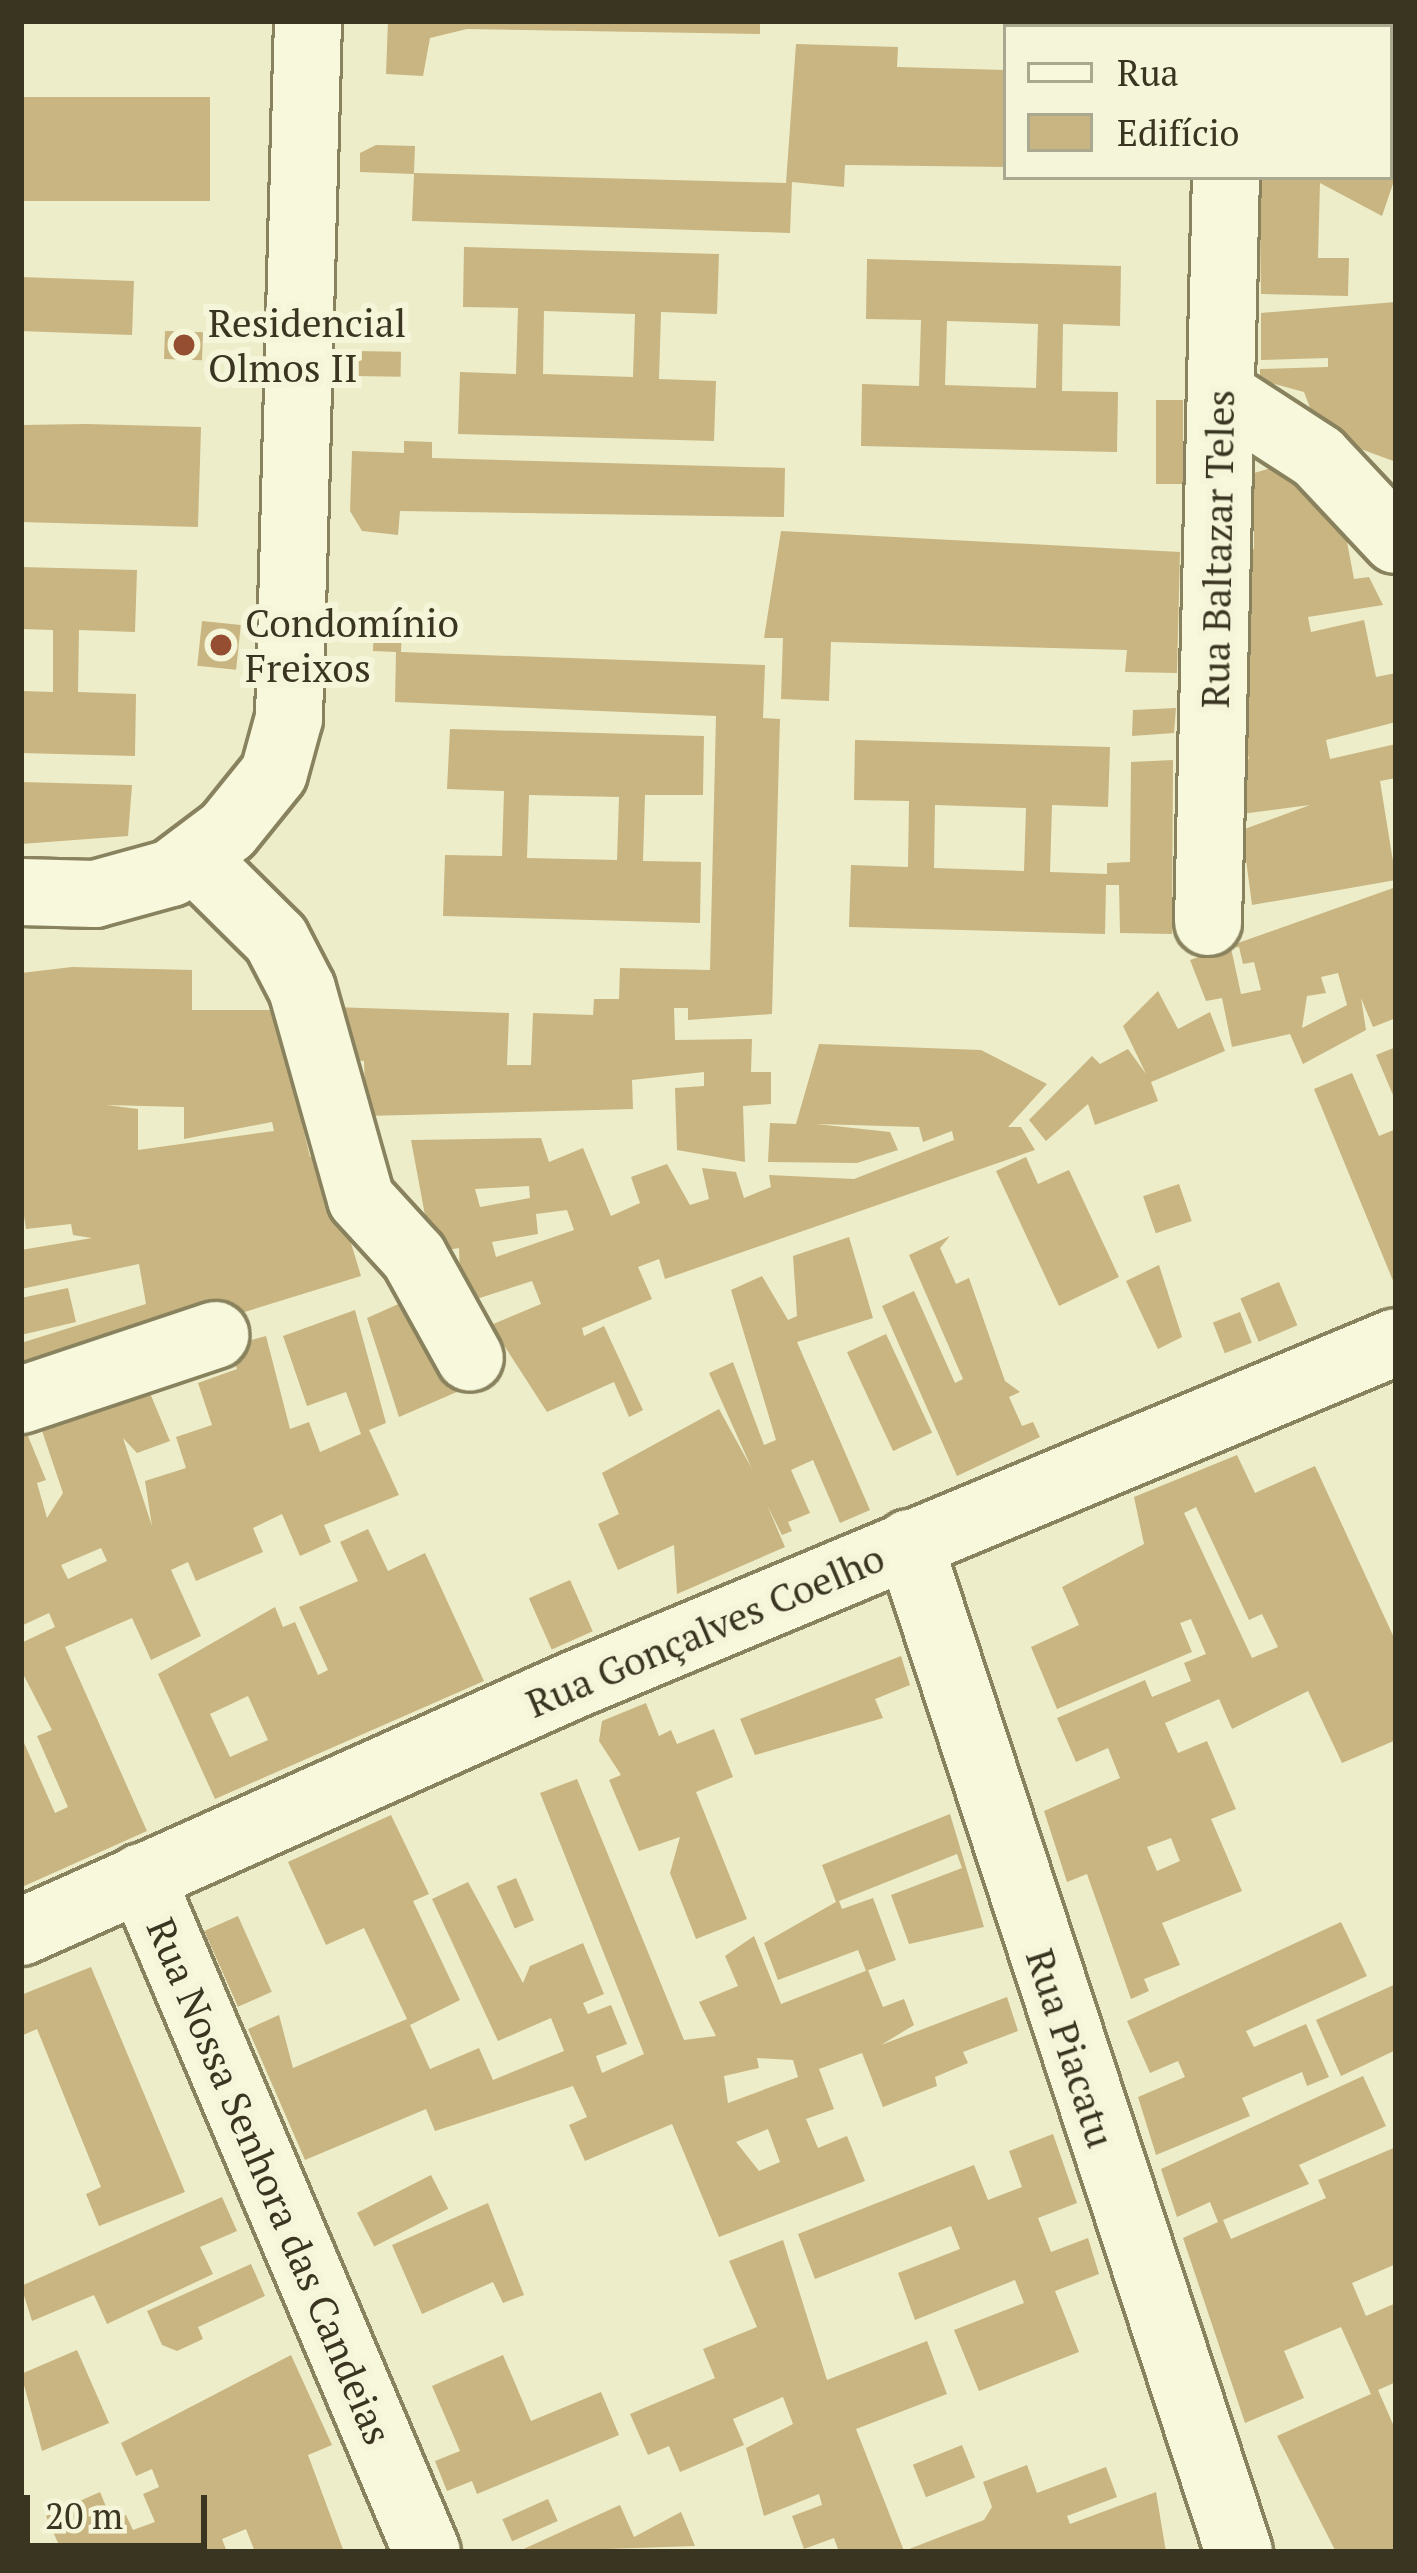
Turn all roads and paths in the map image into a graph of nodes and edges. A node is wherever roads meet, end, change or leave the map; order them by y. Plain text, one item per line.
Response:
1 (308, 21) edge
2 (1226, 180) edge
3 (1221, 394) junction
4 (1392, 525) edge
5 (193, 857) junction
6 (21, 892) edge
7 (1208, 922) dead end
8 (214, 1336) dead end
9 (1396, 1342) edge
10 (470, 1358) dead end
11 (21, 1400) edge
12 (909, 1543) junction
13 (141, 1877) junction
14 (21, 1932) edge
15 (427, 2552) edge
16 (1239, 2552) edge

1 - 5 street
2 - 3 street, Rua Baltazar Teles
3 - 4 street
3 - 7 street, Rua Baltazar Teles
5 - 6 street
5 - 10 street
8 - 11 street
9 - 12 street, Rua Gonçalves Coelho
12 - 13 street, Rua Gonçalves Coelho
12 - 16 street, Rua Piacatu
13 - 14 street, Rua Gonçalves Coelho
13 - 15 street, Rua Nossa Senhora das Candeias

